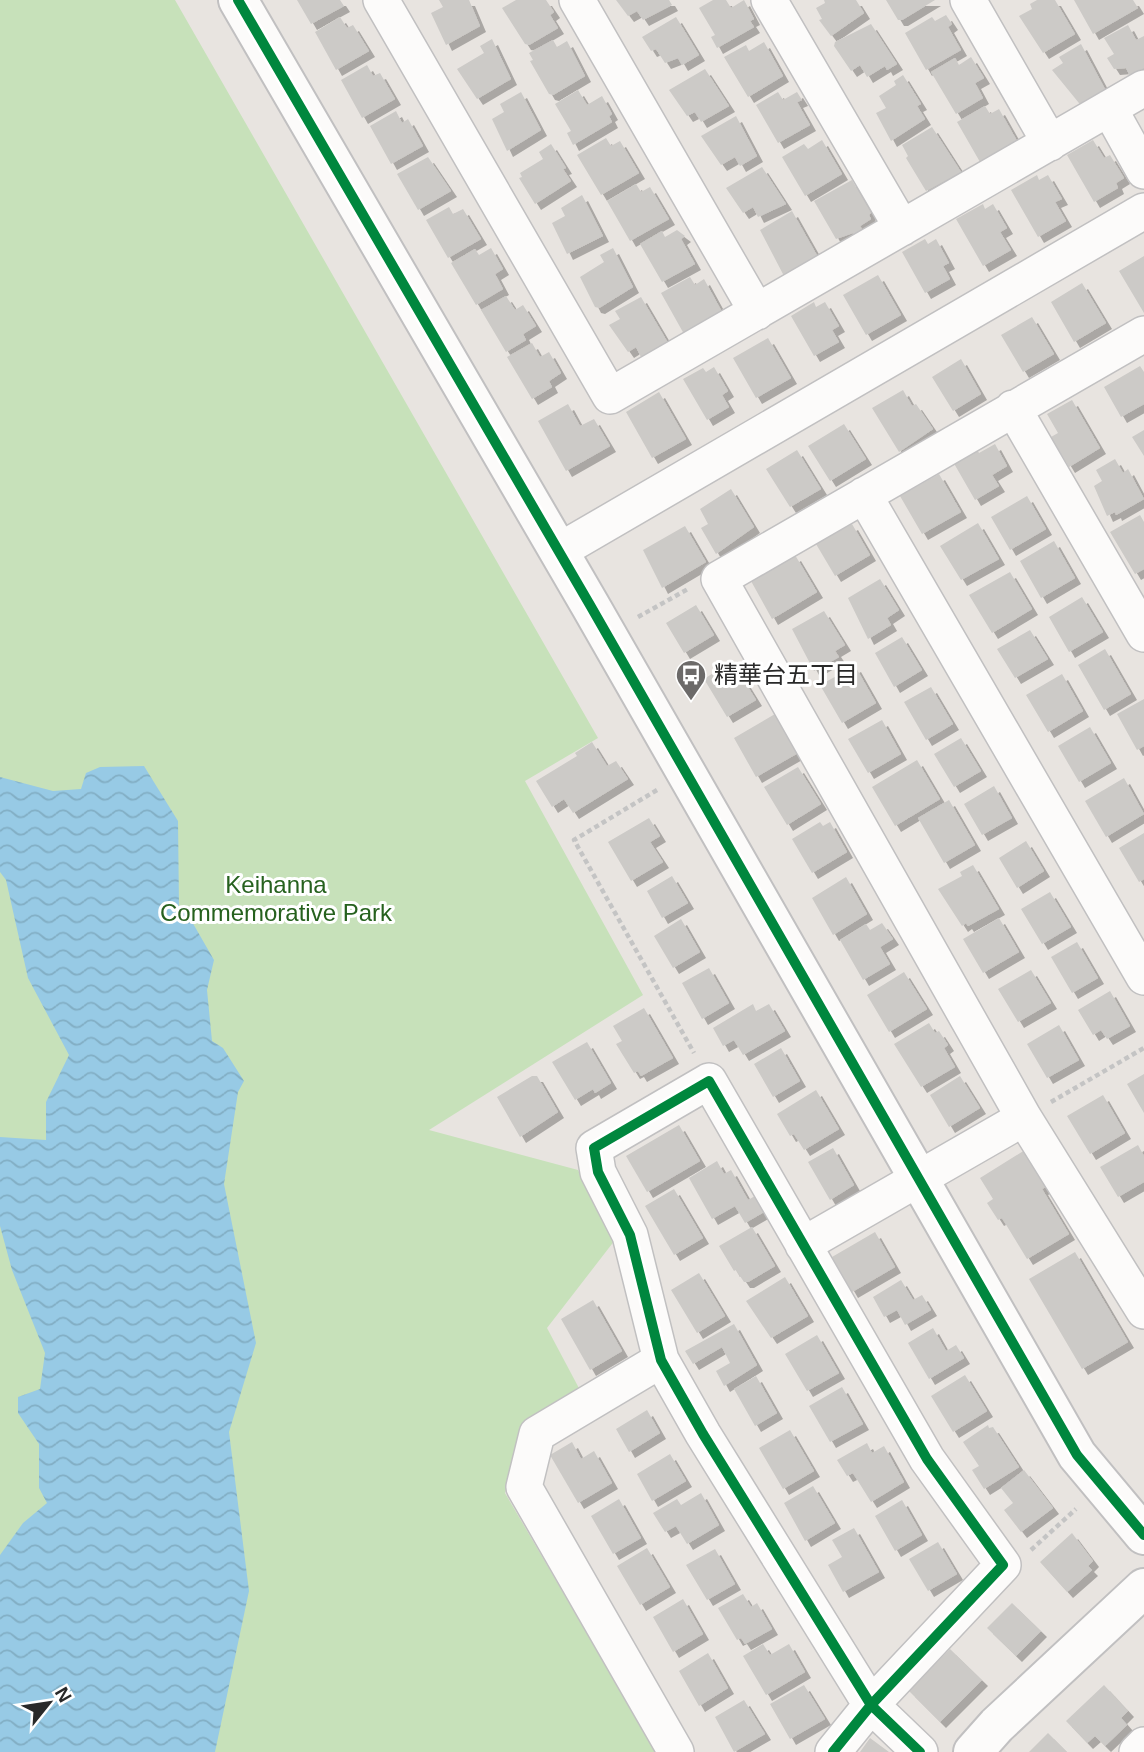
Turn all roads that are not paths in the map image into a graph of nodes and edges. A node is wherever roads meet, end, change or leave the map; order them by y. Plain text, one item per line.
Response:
1 (238, 0) edge
2 (381, 0) edge
3 (577, 0) edge
4 (769, 0) edge
5 (968, 0) edge
6 (1144, 88) edge
7 (1109, 108) junction
8 (1050, 143) junction
9 (1144, 171) edge
10 (1144, 211) edge
11 (902, 228) junction
12 (757, 312) junction
13 (1144, 334) edge
14 (1013, 408) junction
15 (864, 495) junction
16 (559, 551) junction
17 (1144, 634) edge
18 (1144, 977) edge
19 (1024, 1118) junction
20 (920, 1180) junction
21 (803, 1245) junction
22 (1144, 1311) edge
23 (661, 1360) junction
24 (1144, 1535) edge
25 (1144, 1588) edge
26 (870, 1705) junction
27 (1144, 1745) edge
28 (676, 1752) edge
29 (833, 1752) edge
30 (920, 1752) edge
31 (973, 1752) edge
32 (1137, 1752) edge

1 - 16 street
2 - 12 street
3 - 12 street
4 - 11 street
5 - 8 street
6 - 7 street
7 - 8 street
7 - 9 street
8 - 11 street
10 - 16 street
11 - 12 street
13 - 14 street
14 - 15 street
14 - 17 street
15 - 18 street
15 - 19 street
16 - 20 street
19 - 20 street
19 - 22 street
20 - 21 street
20 - 24 street
21 - 23 street
21 - 26 street
23 - 26 street
23 - 28 street
25 - 31 street
26 - 29 street
26 - 30 street
27 - 32 street

